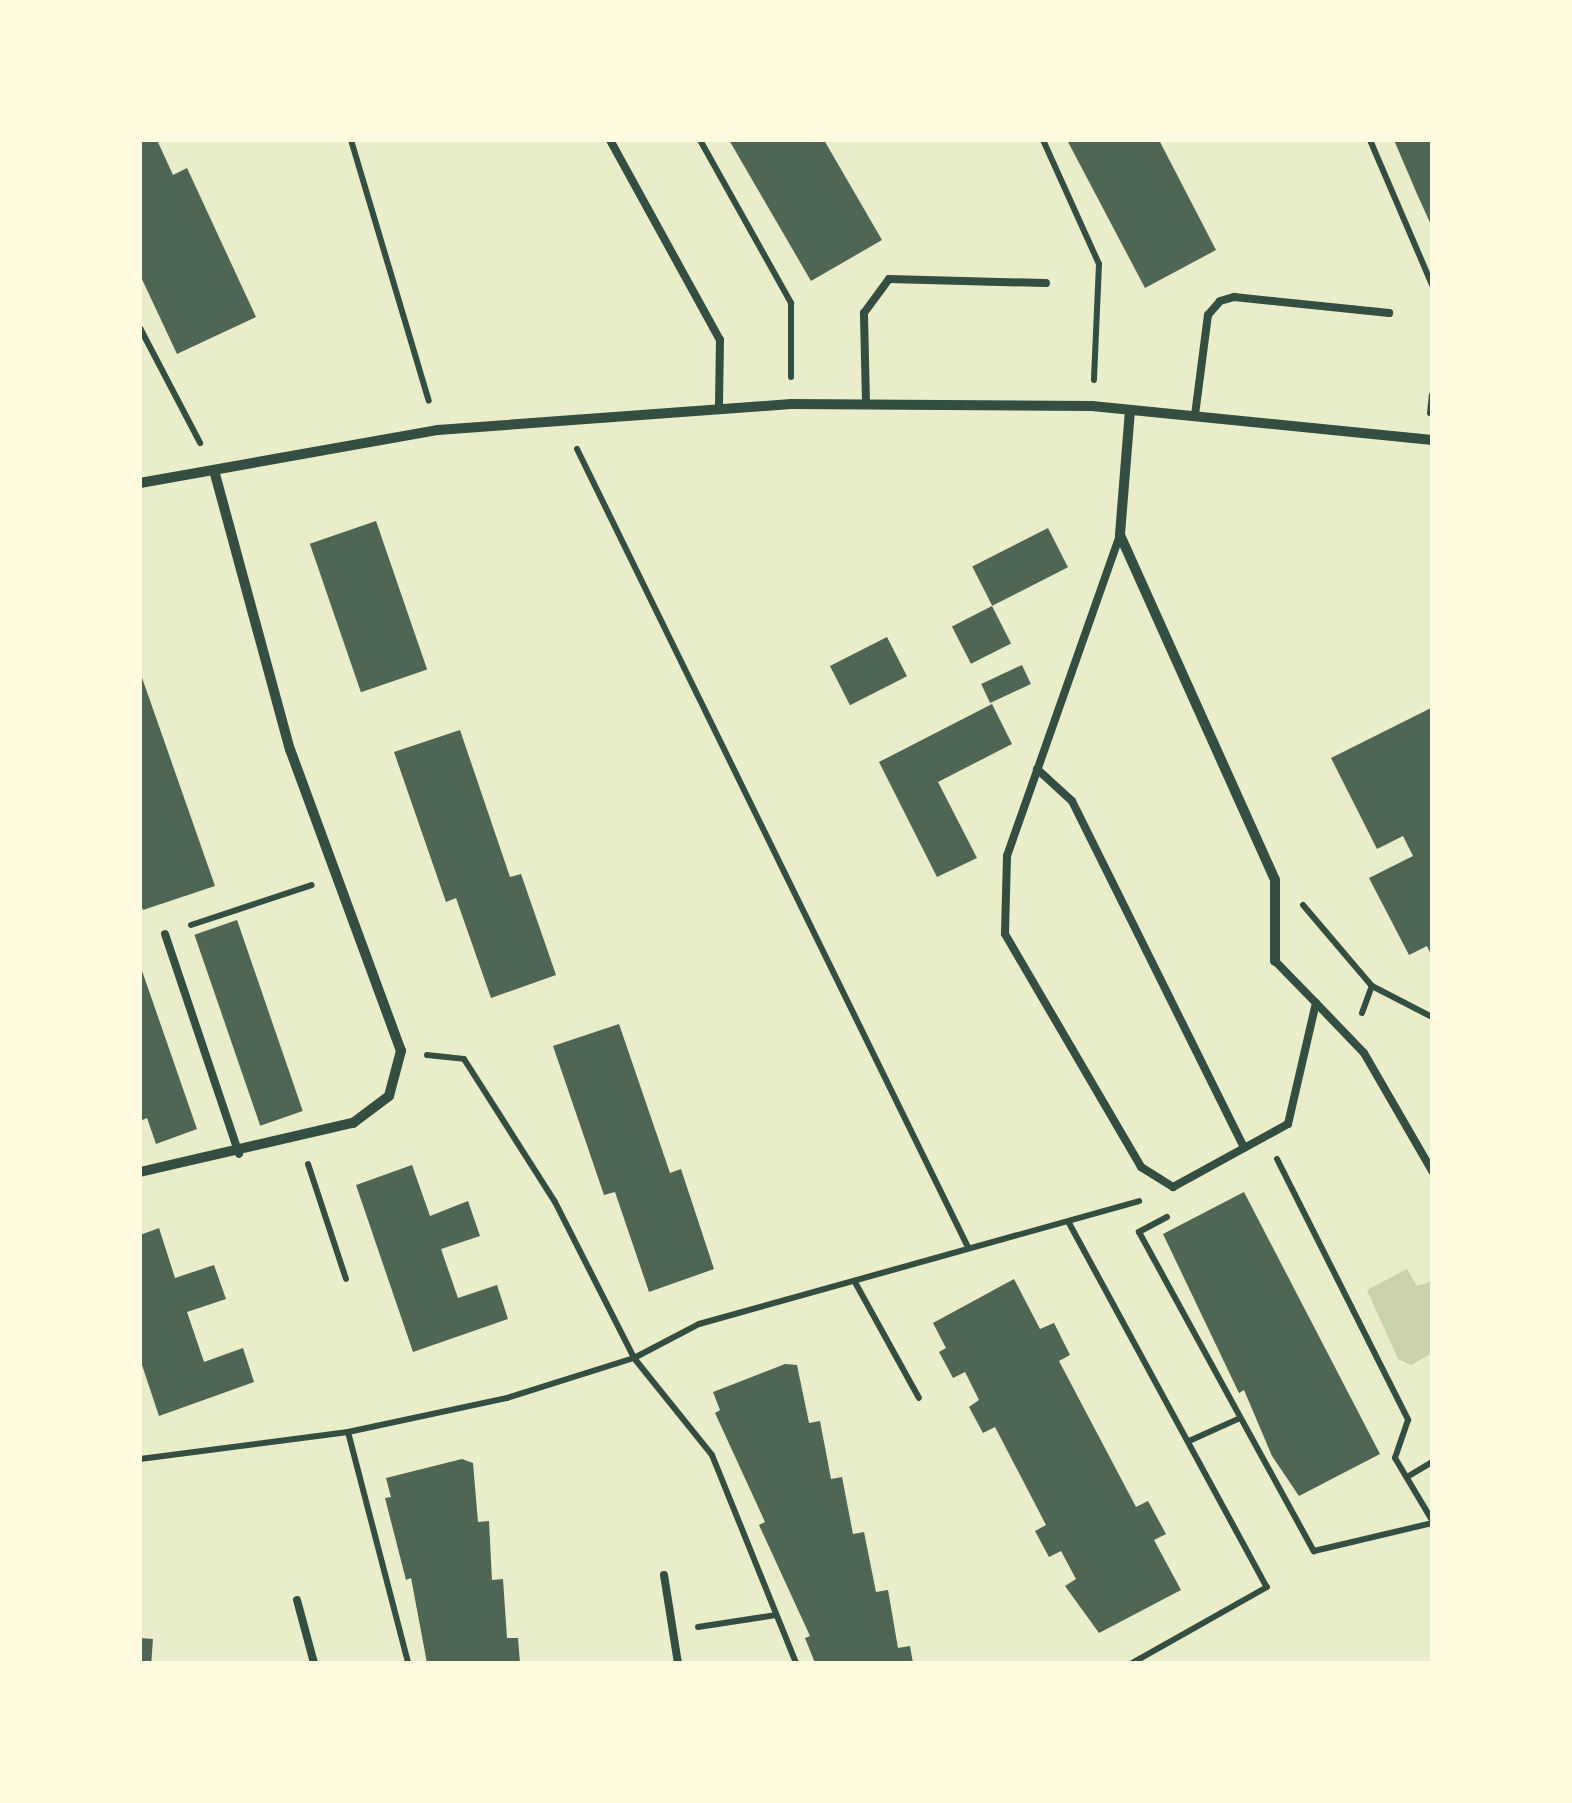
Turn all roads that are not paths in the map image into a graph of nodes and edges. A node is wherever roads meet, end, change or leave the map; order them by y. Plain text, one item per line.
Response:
1 (610, 140) edge
2 (1046, 283) dead end
3 (1389, 313) dead end
4 (866, 403) junction
5 (719, 408) junction
6 (1130, 410) junction
7 (1196, 415) junction
8 (1432, 440) edge
9 (214, 471) junction
10 (140, 483) edge
11 (1120, 535) junction
12 (1036, 768) junction
13 (166, 934) road end
14 (1274, 961) joint
15 (1316, 1003) junction
16 (1244, 1148) junction
17 (239, 1154) junction
18 (1432, 1170) edge
19 (140, 1172) edge
20 (664, 1575) dead end
21 (297, 1600) dead end
22 (314, 1663) edge
23 (678, 1663) edge

1 - 5 lane
2 - 4 lane
3 - 7 lane
4 - 5 street
4 - 6 street
5 - 9 street
6 - 7 street
6 - 11 street
7 - 8 street
9 - 10 street
9 - 17 street
11 - 12 lane
11 - 14 street
12 - 16 lane
12 - 16 lane
13 - 17 lane
14 - 15 lane
15 - 16 lane
15 - 18 lane
17 - 19 street
20 - 23 lane
21 - 22 lane

